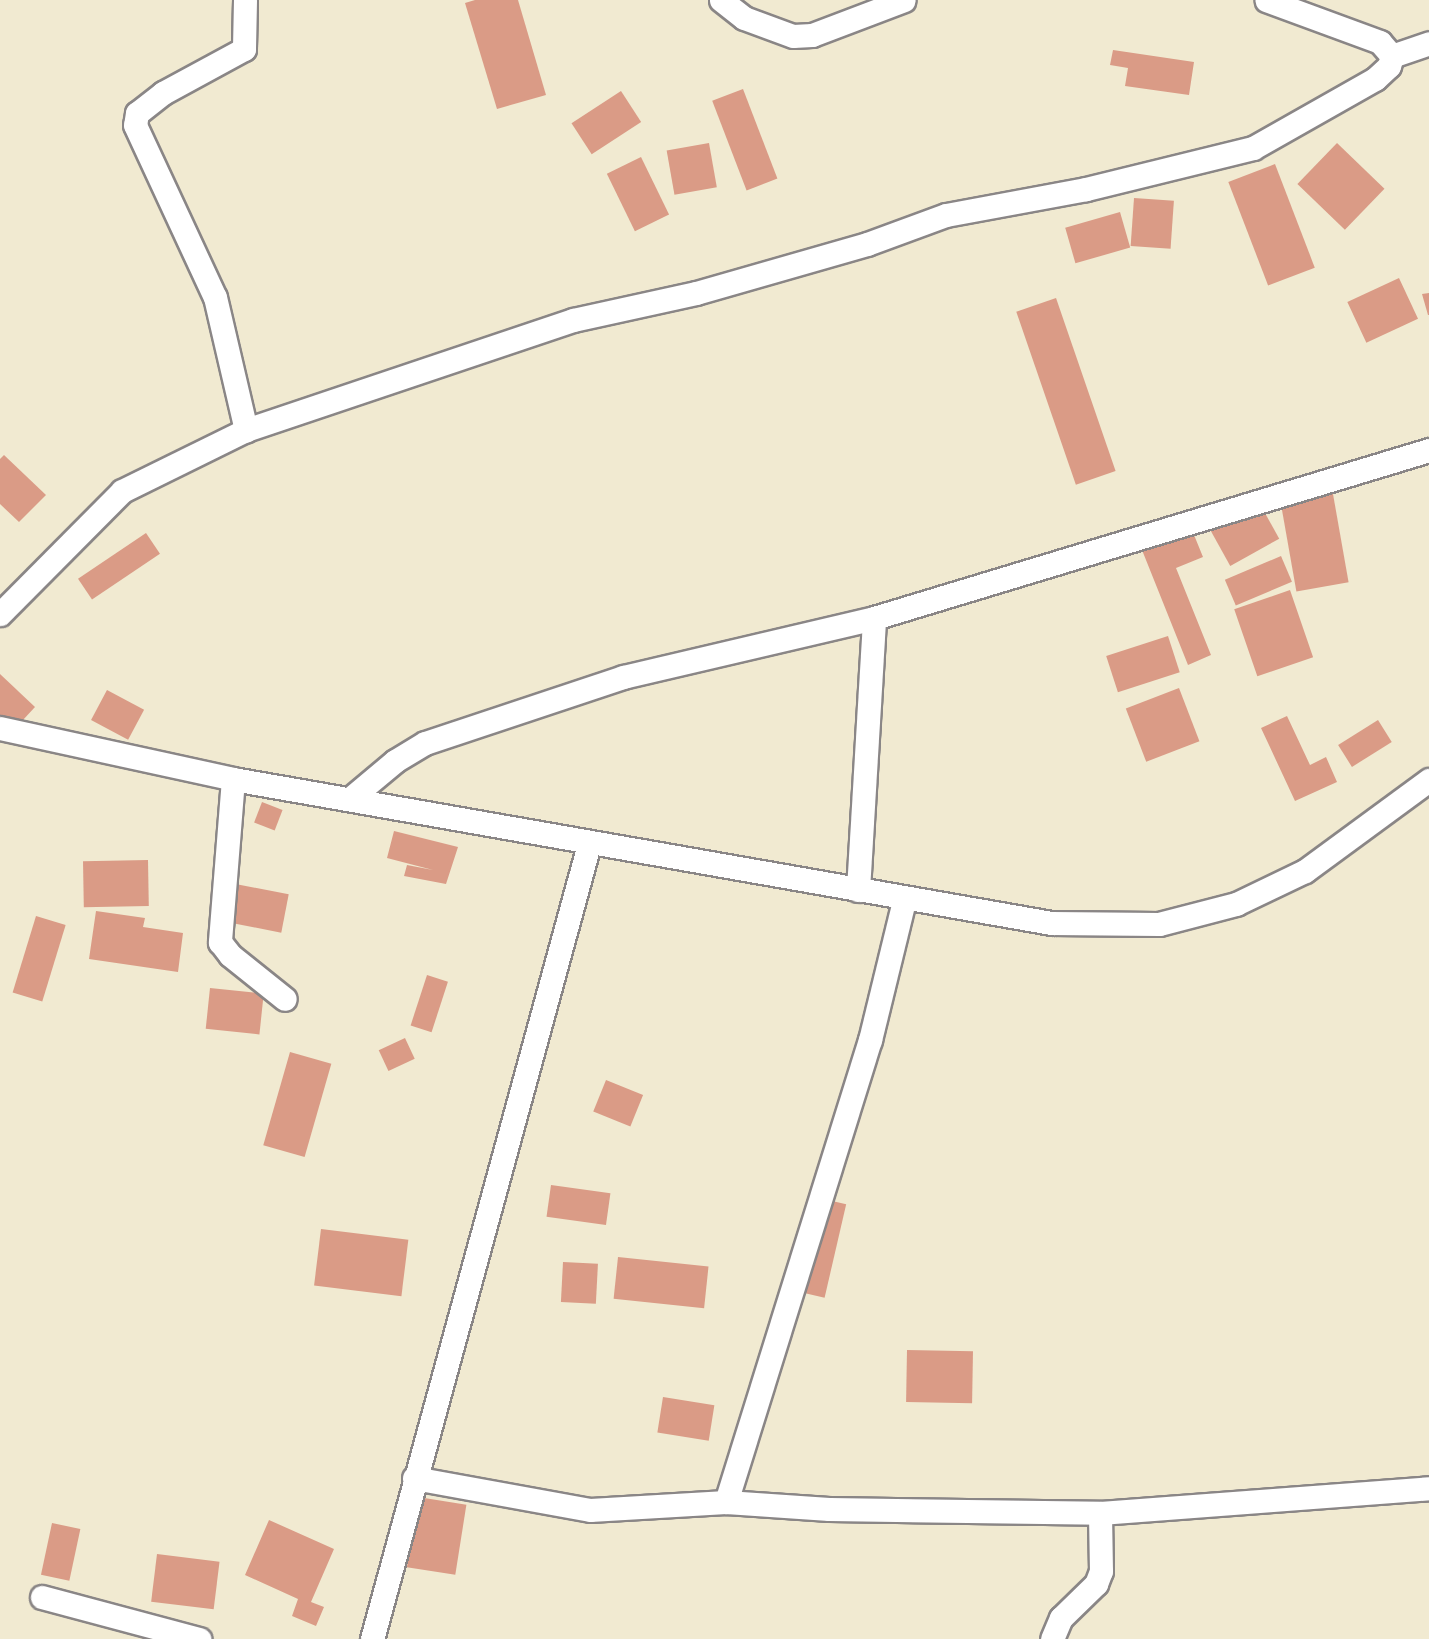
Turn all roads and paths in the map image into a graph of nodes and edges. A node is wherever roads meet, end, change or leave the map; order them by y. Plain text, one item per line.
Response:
1 (245, 0) edge
2 (721, 0) edge
3 (904, 0) edge
4 (1266, 0) edge
5 (1429, 43) edge
6 (1392, 56) junction
7 (246, 430) junction
8 (1429, 450) edge
9 (0, 614) edge
10 (874, 618) junction
11 (0, 728) edge
12 (233, 779) junction
13 (1429, 780) edge
14 (352, 797) junction
15 (589, 844) junction
16 (858, 890) junction
17 (904, 900) junction
18 (285, 999) dead end
19 (414, 1478) junction
20 (1429, 1488) edge
21 (726, 1502) junction
22 (1100, 1513) junction
23 (42, 1597) dead end
24 (199, 1639) edge
25 (372, 1639) edge
26 (1052, 1639) edge

1 - 7 street
2 - 3 street
4 - 6 street
5 - 6 street
6 - 7 street
7 - 9 street
8 - 10 street
10 - 14 street
10 - 16 street
11 - 12 street
12 - 14 street
12 - 18 street
13 - 17 street
14 - 15 street
15 - 16 street
15 - 19 street
16 - 17 street
17 - 21 street
19 - 21 street
19 - 25 street
20 - 22 street
21 - 22 street
22 - 26 street
23 - 24 street

